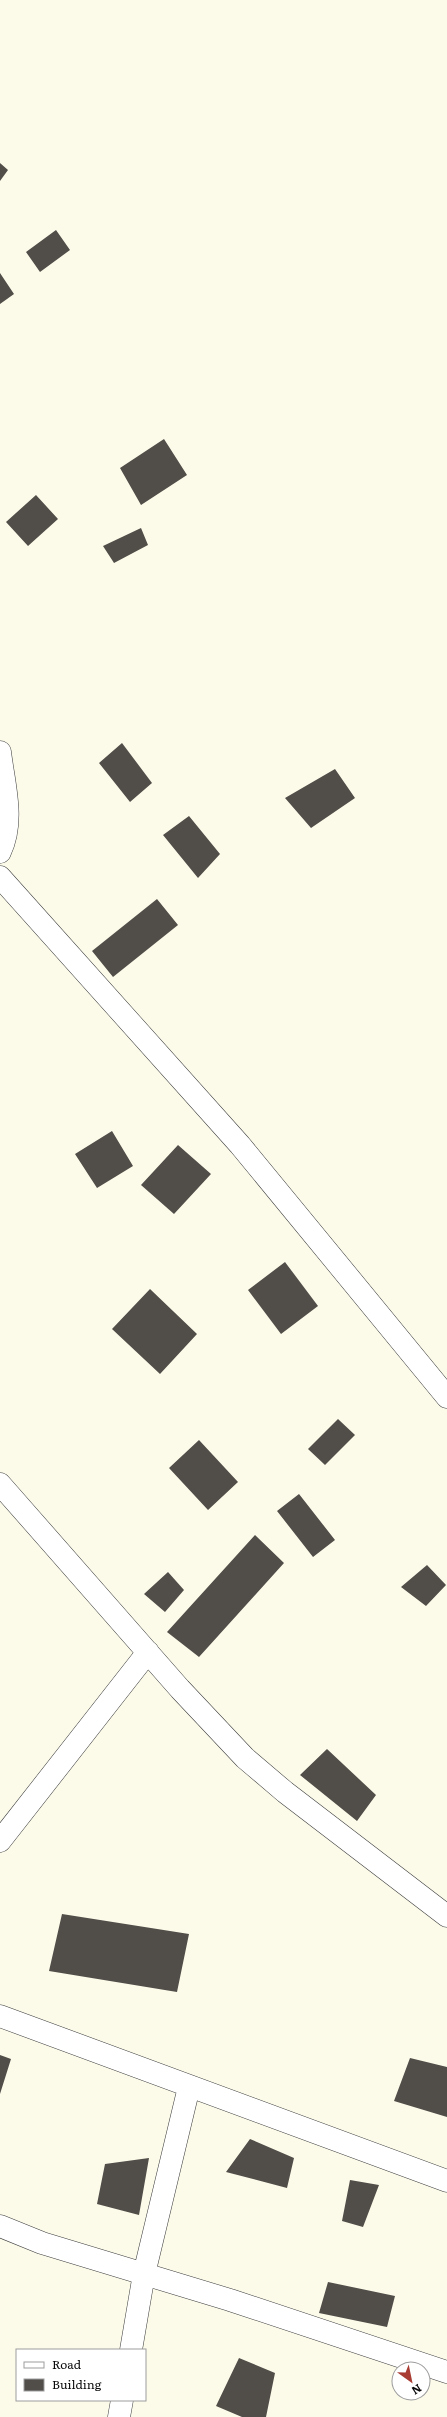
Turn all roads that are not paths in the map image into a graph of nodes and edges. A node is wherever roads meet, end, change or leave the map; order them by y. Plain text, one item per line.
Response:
1 (0, 752) edge
2 (0, 852) edge
3 (0, 877) edge
4 (447, 1397) edge
5 (0, 1484) edge
6 (148, 1652) junction
7 (0, 1842) edge
8 (447, 1916) edge
9 (0, 2016) edge
10 (188, 2087) junction
11 (447, 2180) edge
12 (0, 2226) edge
13 (144, 2274) junction
14 (131, 2349) edge
15 (447, 2372) edge
16 (122, 2401) edge
17 (119, 2417) edge

1 - 2 street
3 - 4 street
5 - 6 street
6 - 7 street
6 - 8 street
9 - 10 street
10 - 11 street
10 - 13 street
12 - 13 street
13 - 14 street
13 - 15 street
16 - 17 street

